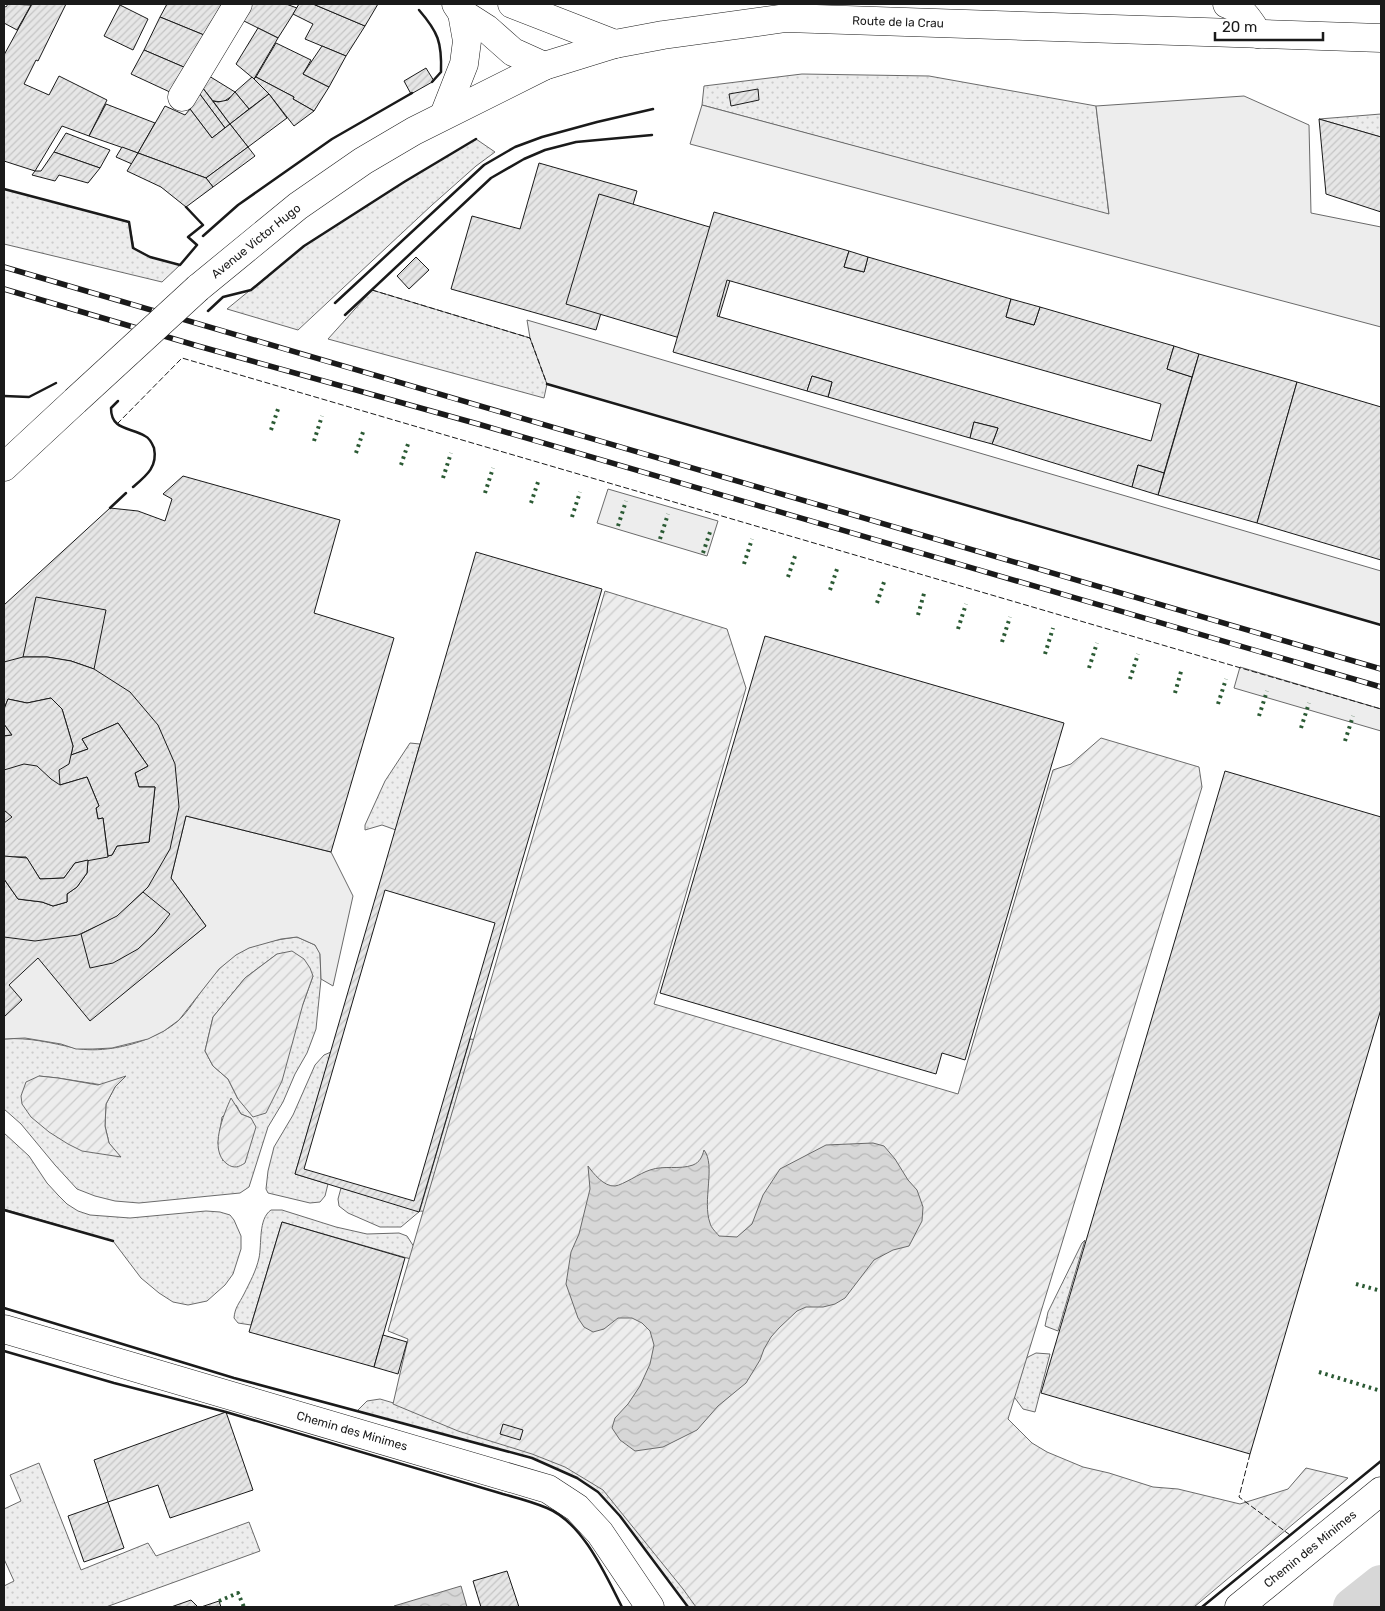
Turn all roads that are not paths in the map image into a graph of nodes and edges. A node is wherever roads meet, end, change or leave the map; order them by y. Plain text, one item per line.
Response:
1 (238, 4) edge
2 (512, 4) edge
3 (1227, 4) edge
4 (459, 8) edge
5 (1258, 34) junction
6 (1381, 38) edge
7 (615, 44) junction
8 (544, 66) junction
9 (182, 96) dead end
10 (444, 115) junction
11 (4, 467) edge
12 (4, 1329) edge
13 (1381, 1491) edge
14 (650, 1607) edge
15 (1239, 1607) edge

1 - 9 main road
2 - 7 main road
3 - 5 main road
4 - 8 main road
4 - 10 main road
5 - 6 main road, Route de la Crau
5 - 7 main road, Route de la Crau
7 - 8 main road, Route de la Crau
8 - 10 main road, Avenue Victor Hugo
10 - 11 main road, Avenue Victor Hugo, bridge
12 - 14 main road, Chemin des Minimes
13 - 15 main road, Chemin des Minimes

